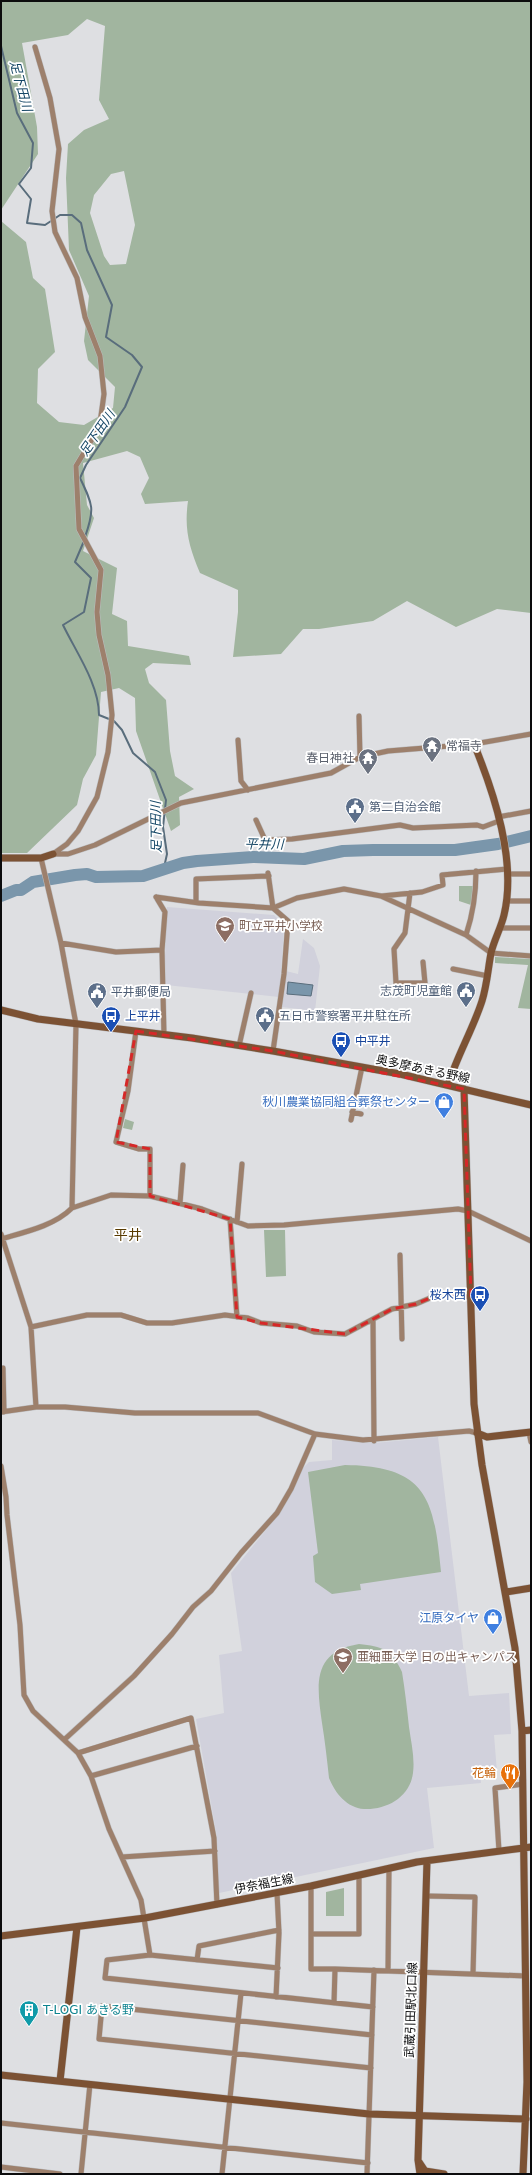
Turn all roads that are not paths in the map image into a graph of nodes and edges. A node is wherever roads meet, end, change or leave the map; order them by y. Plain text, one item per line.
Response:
1 (36, 47) dead end
2 (359, 716) dead end
3 (531, 734) edge
4 (238, 740) dead end
5 (474, 744) junction
6 (360, 757) junction
7 (248, 790) junction
8 (531, 811) edge
9 (256, 820) dead end
10 (499, 821) junction
11 (53, 854) junction
12 (1, 858) edge
13 (41, 858) junction
14 (476, 871) junction
15 (507, 871) junction
16 (531, 874) edge
17 (410, 893) junction
18 (381, 896) junction
19 (196, 901) junction
20 (506, 901) junction
21 (531, 901) edge
22 (273, 908) junction
23 (408, 909) junction
24 (500, 928) junction
25 (531, 928) edge
26 (466, 935) junction
27 (60, 943) junction
28 (162, 950) junction
29 (491, 953) junction
30 (531, 956) edge
31 (422, 962) dead end
32 (453, 969) dead end
33 (488, 976) junction
34 (251, 993) dead end
35 (1, 1010) edge
36 (76, 1024) junction
37 (136, 1031) junction
38 (164, 1035) junction
39 (239, 1046) junction
40 (273, 1051) junction
41 (362, 1067) junction
42 (448, 1085) junction
43 (464, 1089) junction
44 (531, 1105) edge
45 (352, 1112) junction
46 (361, 1114) dead end
47 (351, 1120) dead end
48 (242, 1164) dead end
49 (183, 1165) dead end
50 (150, 1196) junction
51 (180, 1203) junction
52 (72, 1208) junction
53 (468, 1211) junction
54 (230, 1219) junction
55 (237, 1222) junction
56 (2, 1237) edge
57 (531, 1241) edge
58 (400, 1255) dead end
59 (471, 1297) junction
60 (402, 1307) junction
61 (237, 1317) junction
62 (373, 1321) junction
63 (31, 1327) junction
64 (402, 1339) dead end
65 (3, 1368) dead end
66 (36, 1407) junction
67 (3, 1412) edge
68 (530, 1432) edge
69 (477, 1433) junction
70 (315, 1434) junction
71 (374, 1441) junction
72 (531, 1442) edge
73 (1, 1466) edge
74 (4, 1516) edge
75 (531, 1588) edge
76 (506, 1592) junction
77 (531, 1730) edge
78 (522, 1731) junction
79 (64, 1740) junction
80 (197, 1746) junction
81 (78, 1753) junction
82 (91, 1776) junction
83 (523, 1784) junction
84 (528, 1848) edge
85 (215, 1851) junction
86 (499, 1851) junction
87 (122, 1857) junction
88 (427, 1860) junction
89 (389, 1868) junction
90 (359, 1875) junction
91 (311, 1886) junction
92 (277, 1893) junction
93 (426, 1896) junction
94 (217, 1905) junction
95 (145, 1918) junction
96 (77, 1927) junction
97 (279, 1930) junction
98 (311, 1934) junction
99 (1, 1936) edge
100 (150, 1954) junction
101 (198, 1960) junction
102 (278, 1968) junction
103 (335, 1969) junction
104 (374, 1970) junction
105 (388, 1971) junction
106 (424, 1972) junction
107 (473, 1974) junction
108 (526, 1976) junction
109 (241, 1993) junction
110 (276, 1996) junction
111 (334, 2003) junction
112 (373, 2007) junction
113 (238, 2020) junction
114 (372, 2035) junction
115 (234, 2053) junction
116 (371, 2068) junction
117 (1, 2075) edge
118 (60, 2081) junction
119 (90, 2084) junction
120 (229, 2099) junction
121 (369, 2114) junction
122 (419, 2116) junction
123 (526, 2119) junction
124 (1, 2123) edge
125 (85, 2132) junction
126 (224, 2147) junction
127 (418, 2160) junction
128 (368, 2163) junction
129 (1, 2167) edge
130 (60, 2174) edge
131 (81, 2174) edge
132 (222, 2174) edge
133 (367, 2174) edge
134 (420, 2174) edge
135 (444, 2174) edge
136 (523, 2174) edge

1 - 11 street
2 - 6 street
3 - 5 street
4 - 7 street
5 - 6 street
5 - 10 street
6 - 7 street
7 - 11 street
8 - 10 street
9 - 10 street
10 - 15 street
11 - 13 street
12 - 13 street
13 - 27 street
14 - 15 street
14 - 17 street
14 - 26 street
15 - 16 street
15 - 20 street
17 - 18 street
17 - 23 street
18 - 22 street
18 - 23 street
19 - 22 street
19 - 22 street
19 - 28 street
20 - 21 street
20 - 24 street
22 - 40 street
23 - 26 street
23 - 31 street
24 - 25 street
24 - 29 street
26 - 29 street
27 - 28 street
27 - 36 street
28 - 38 street
29 - 30 street
29 - 33 street
32 - 33 street
33 - 42 street
34 - 39 street
35 - 36 street, 奥多摩あきる野線
36 - 37 street, 奥多摩あきる野線
36 - 52 street
37 - 38 street, 奥多摩あきる野線
37 - 50 street
38 - 39 street, 奥多摩あきる野線
39 - 40 street, 奥多摩あきる野線
40 - 41 street, 奥多摩あきる野線
41 - 42 street, 奥多摩あきる野線
41 - 45 street
42 - 43 street, 奥多摩あきる野線
43 - 44 street, 奥多摩あきる野線
43 - 53 street
45 - 46 street
45 - 47 street
48 - 55 street
49 - 51 street
50 - 51 street
50 - 52 street
51 - 54 street
52 - 56 street
53 - 55 street
53 - 57 street
53 - 59 street
54 - 55 street
54 - 61 street
56 - 63 street
58 - 60 street
59 - 60 street
59 - 69 street
60 - 62 street
60 - 64 street
61 - 62 street
61 - 63 street
62 - 71 street
63 - 66 street
65 - 67 street
66 - 67 street
66 - 70 street
68 - 69 street
68 - 72 street
69 - 71 street
69 - 76 street
70 - 71 street
70 - 79 street
73 - 74 street
74 - 79 street
75 - 76 street
76 - 78 street
77 - 78 street
78 - 83 street
79 - 81 street
80 - 81 street
80 - 82 street
80 - 85 street
81 - 82 street
82 - 87 street
83 - 84 street
83 - 86 street
84 - 86 street, 伊奈福生線
84 - 108 street
85 - 87 street
85 - 94 street
86 - 88 street, 伊奈福生線
87 - 95 street
88 - 89 street, 伊奈福生線
88 - 93 street, 武蔵引田駅北口線
89 - 90 street, 伊奈福生線
89 - 105 street
90 - 91 street, 伊奈福生線
90 - 98 street
91 - 92 street, 伊奈福生線
91 - 98 street
92 - 94 street, 伊奈福生線
92 - 97 street
93 - 106 street, 武蔵引田駅北口線
93 - 107 street
94 - 95 street, 伊奈福生線
95 - 96 street, 伊奈福生線
95 - 100 street
96 - 99 street, 伊奈福生線
96 - 118 street
97 - 101 street
97 - 102 street
98 - 103 street
100 - 101 street
100 - 109 street
101 - 102 street
102 - 110 street
103 - 104 street
103 - 111 street
104 - 105 street
104 - 112 street
105 - 106 street
106 - 107 street
106 - 122 street, 武蔵引田駅北口線
107 - 108 street
108 - 123 street
109 - 110 street
109 - 113 street
110 - 111 street
111 - 112 street
112 - 114 street
113 - 114 street
113 - 115 street
113 - 115 street
114 - 116 street
115 - 116 street
115 - 120 street
116 - 121 street
117 - 118 street
118 - 119 street
119 - 120 street
119 - 125 street
120 - 121 street
120 - 126 street
121 - 122 street
121 - 128 street
122 - 123 street
122 - 127 street, 武蔵引田駅北口線
123 - 136 street
124 - 125 street
125 - 126 street
125 - 131 street
126 - 128 street
126 - 132 street
127 - 134 street, 武蔵引田駅北口線
127 - 135 street
128 - 133 street
129 - 130 street

